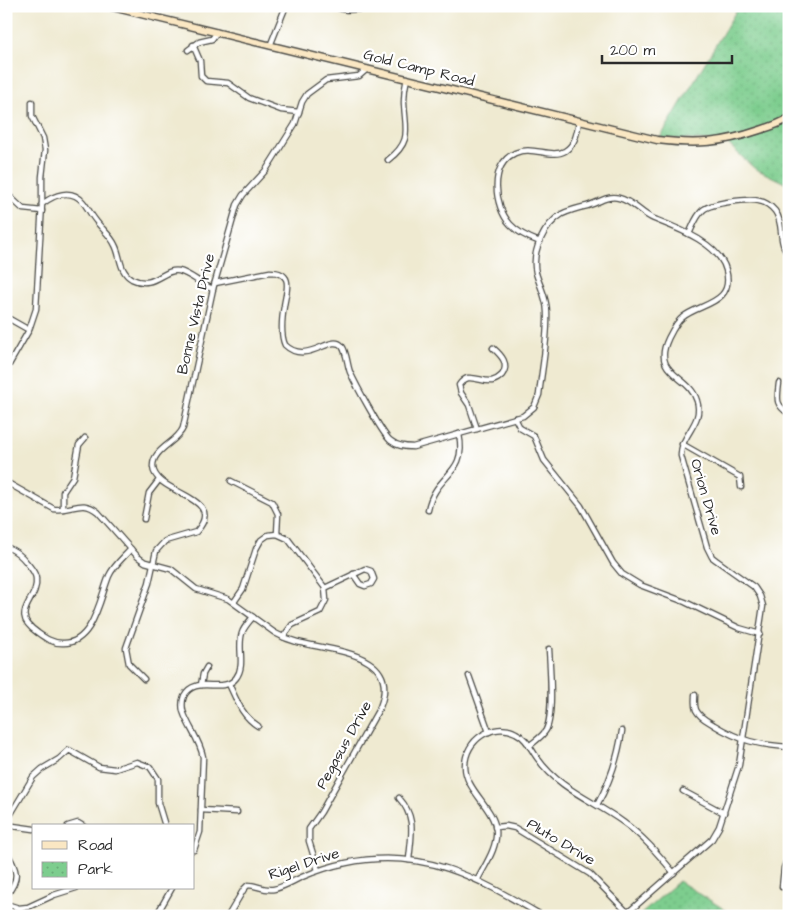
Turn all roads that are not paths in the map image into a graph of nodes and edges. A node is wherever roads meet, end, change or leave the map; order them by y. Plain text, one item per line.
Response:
1 (108, 6) edge
2 (286, 6) edge
3 (335, 6) edge
4 (386, 10) dead end
5 (217, 32) junction
6 (193, 45) junction
7 (270, 46) junction
8 (188, 50) dead end
9 (367, 69) junction
10 (407, 78) junction
11 (32, 102) dead end
12 (299, 112) junction
13 (789, 118) edge
14 (580, 121) junction
15 (388, 160) dead end
16 (6, 193) edge
17 (42, 204) junction
18 (42, 211) junction
19 (689, 234) junction
20 (540, 242) junction
21 (789, 254) edge
22 (215, 283) junction
23 (213, 289) junction
24 (6, 317) edge
25 (29, 330) junction
26 (493, 348) dead end
27 (6, 370) edge
28 (779, 384) dead end
29 (789, 414) edge
30 (515, 418) junction
31 (477, 428) junction
32 (459, 434) junction
33 (85, 438) dead end
34 (682, 444) junction
35 (159, 480) junction
36 (231, 481) dead end
37 (6, 482) edge
38 (741, 487) dead end
39 (63, 509) junction
40 (428, 510) dead end
41 (144, 519) dead end
42 (276, 534) junction
43 (6, 547) edge
44 (131, 550) junction
45 (154, 564) junction
46 (353, 574) junction
47 (325, 588) junction
48 (234, 602) junction
49 (253, 617) junction
50 (760, 634) junction
51 (283, 638) junction
52 (550, 649) dead end
53 (208, 667) dead end
54 (469, 676) dead end
55 (144, 679) dead end
56 (229, 684) junction
57 (202, 685) junction
58 (695, 695) dead end
59 (258, 726) dead end
60 (622, 731) dead end
61 (489, 732) junction
62 (743, 740) junction
63 (529, 746) junction
64 (789, 747) edge
65 (683, 790) dead end
66 (399, 798) dead end
67 (597, 805) junction
68 (201, 810) junction
69 (237, 812) dead end
70 (724, 813) junction
71 (6, 823) edge
72 (164, 824) edge
73 (495, 827) junction
74 (32, 829) edge
75 (195, 848) edge
76 (6, 851) edge
77 (789, 854) edge
78 (409, 860) junction
79 (318, 870) junction
80 (674, 872) junction
81 (478, 879) junction
82 (782, 886) dead end
83 (70, 890) edge
84 (171, 890) edge
85 (6, 896) edge
86 (6, 904) edge
87 (626, 914) edge
88 (156, 916) edge
89 (228, 916) edge
90 (543, 916) edge

1 - 5 street, Gold Camp Road
2 - 7 street
3 - 4 street
5 - 6 street
5 - 7 street, Gold Camp Road
6 - 8 street
6 - 12 street
7 - 9 street, Gold Camp Road
9 - 10 street, Gold Camp Road
9 - 12 street, Bonne Vista Drive
10 - 14 street, Gold Camp Road
10 - 15 street
11 - 17 street
12 - 22 street, Bonne Vista Drive
13 - 14 street, Gold Camp Road
14 - 20 street
16 - 18 street
17 - 18 street
17 - 23 street
18 - 25 street
19 - 20 street, Orion Drive
19 - 21 street
19 - 34 street, Orion Drive
20 - 30 street, Orion Drive
22 - 23 street, Bonne Vista Drive
22 - 32 street, Orion Drive
23 - 35 street, Bonne Vista Drive
24 - 25 street
25 - 27 street
26 - 31 street
28 - 29 street
30 - 31 street, Orion Drive
30 - 50 street
31 - 32 street, Orion Drive
32 - 40 street
33 - 39 street
34 - 38 street
34 - 50 street, Orion Drive
35 - 41 street
35 - 45 street
36 - 42 street
37 - 39 street, Pegasus Drive
39 - 44 street, Pegasus Drive
42 - 47 street
42 - 48 street
43 - 44 street
44 - 45 street, Pegasus Drive
45 - 48 street, Pegasus Drive
45 - 55 street
46 - 46 street
46 - 47 street
47 - 51 street
48 - 49 street, Pegasus Drive
49 - 51 street, Pegasus Drive
49 - 56 street
50 - 62 street, Orion Drive
51 - 79 street, Pegasus Drive
52 - 63 street
53 - 57 street
54 - 61 street
56 - 57 street
56 - 59 street
57 - 68 street
58 - 62 street
60 - 67 street
61 - 63 street
61 - 73 street
62 - 64 street
62 - 70 street, Orion Drive
63 - 67 street
65 - 70 street
66 - 78 street
67 - 80 street
68 - 69 street
68 - 75 street
70 - 80 street, Orion Drive
71 - 72 street
71 - 74 street
73 - 81 street
73 - 87 street, Pluto Drive
76 - 85 street
77 - 82 street
78 - 79 street, Rigel Drive
78 - 81 street, Rigel Drive
79 - 89 street, Rigel Drive
80 - 87 street, Orion Drive
81 - 90 street, Rigel Drive
83 - 86 street
84 - 88 street

